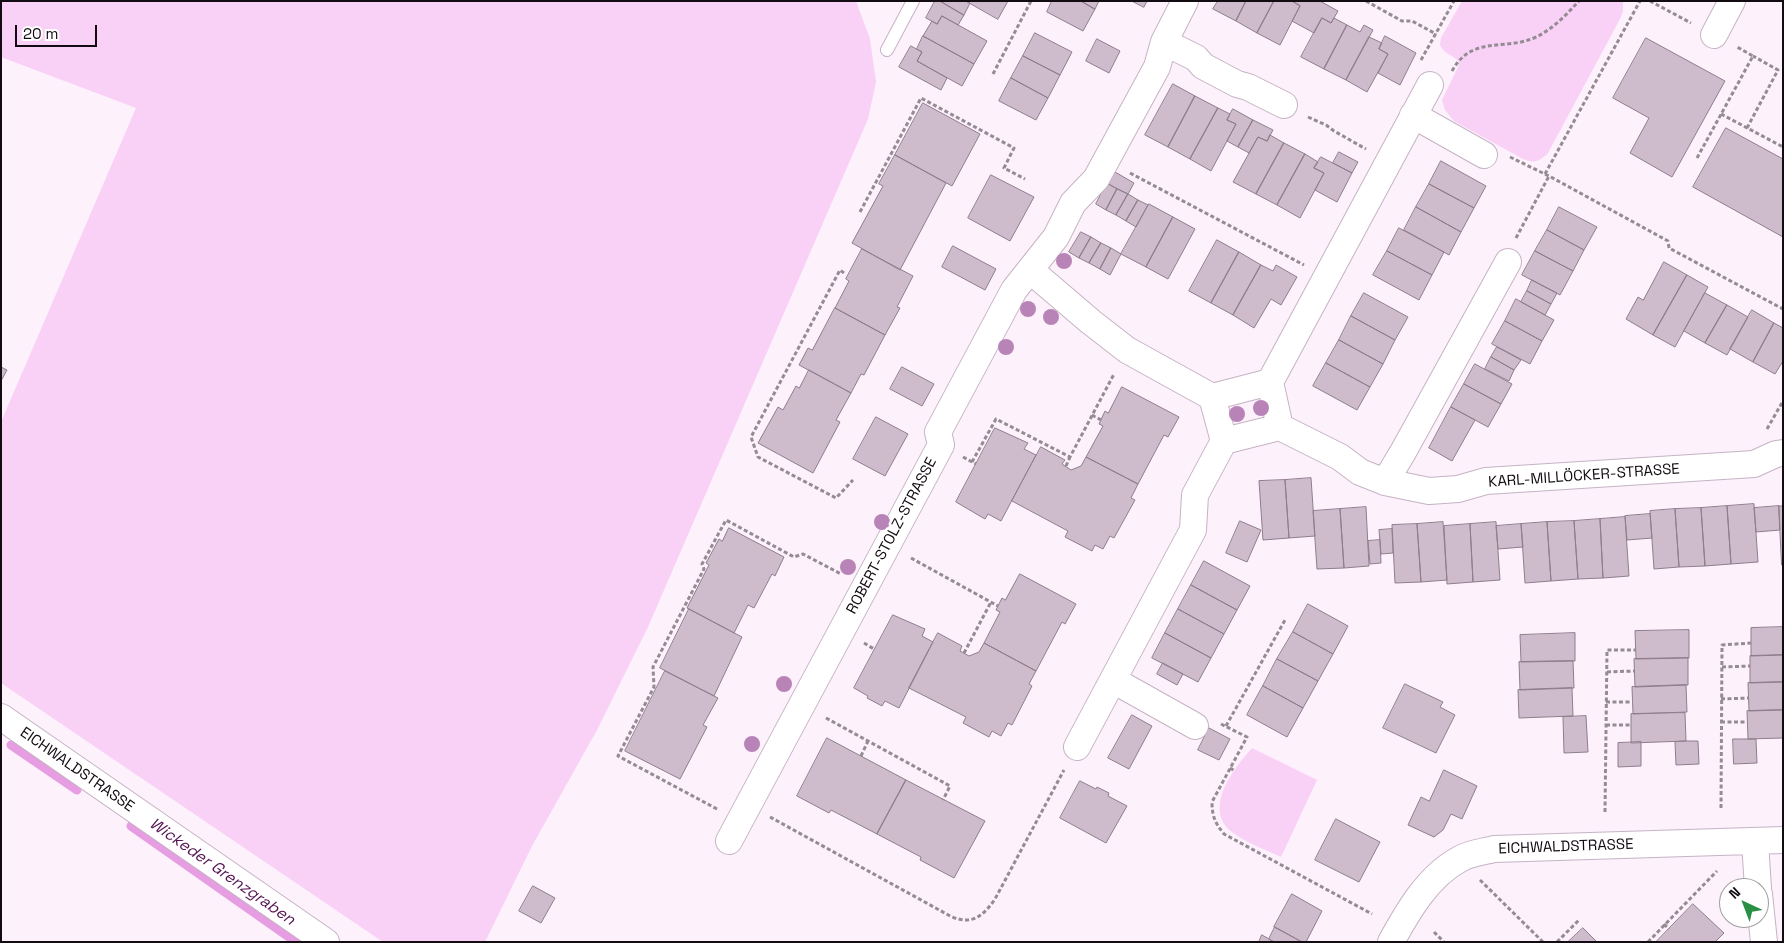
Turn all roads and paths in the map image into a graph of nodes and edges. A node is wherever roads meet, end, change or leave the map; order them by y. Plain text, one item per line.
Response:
1 (914, 1) edge
2 (1031, 1) edge
3 (1185, 1) edge
4 (1366, 1) edge
5 (1454, 1) edge
6 (1579, 1) edge
7 (1640, 1) edge
8 (1650, 1) edge
9 (1732, 1) edge
10 (1436, 34) junction
11 (1714, 35) junction
12 (1164, 42) junction
13 (887, 50) dead end
14 (1752, 56) junction
15 (993, 74) dead end
16 (1430, 85) junction
17 (1284, 105) joint
18 (1413, 114) junction
19 (1721, 114) junction
20 (1747, 128) junction
21 (1783, 147) edge
22 (1484, 155) joint
23 (1697, 158) dead end
24 (1106, 160) junction
25 (1388, 161) junction
26 (1547, 175) junction
27 (1025, 179) dead end
28 (860, 212) dead end
29 (1508, 262) joint
30 (1030, 270) junction
31 (844, 273) dead end
32 (1326, 277) junction
33 (1783, 309) edge
34 (1127, 350) junction
35 (1270, 382) junction
36 (1212, 397) junction
37 (1092, 416) junction
38 (1100, 420) dead end
39 (1280, 427) junction
40 (1224, 441) junction
41 (1783, 453) edge
42 (1070, 457) junction
43 (972, 462) dead end
44 (1066, 466) dead end
45 (853, 480) dead end
46 (1385, 482) junction
47 (887, 545) junction
48 (865, 586) junction
49 (991, 602) junction
50 (998, 606) dead end
51 (1285, 620) dead end
52 (1751, 643) dead end
53 (1636, 650) dead end
54 (964, 653) dead end
55 (1750, 666) dead end
56 (1722, 668) junction
57 (1634, 671) dead end
58 (1606, 672) junction
59 (1113, 680) junction
60 (1749, 698) dead end
61 (1722, 699) junction
62 (1606, 702) junction
63 (1633, 702) dead end
64 (801, 705) junction
65 (1, 717) edge
66 (1721, 722) junction
67 (1747, 722) dead end
68 (1631, 725) dead end
69 (1195, 726) joint
70 (1226, 726) junction
71 (1606, 726) junction
72 (868, 741) junction
73 (1077, 747) joint
74 (860, 756) dead end
75 (1230, 768) junction
76 (1235, 771) dead end
77 (943, 800) dead end
78 (1721, 808) dead end
79 (1605, 812) dead end
80 (739, 822) junction
81 (1783, 840) edge
82 (1756, 842) junction
83 (1717, 871) dead end
84 (1758, 878) edge
85 (1480, 880) dead end
86 (1372, 914) dead end
87 (1579, 920) dead end
88 (1664, 924) junction
89 (1763, 928) edge
90 (1669, 929) dead end
91 (1434, 932) dead end
92 (326, 942) edge
93 (1392, 942) edge
94 (1444, 942) edge
95 (1543, 942) edge
96 (1558, 942) edge
97 (1648, 942) edge
98 (1764, 942) edge

1 - 13 lane
2 - 15 path
3 - 12 street, ROBERT-STOLZ-STRASSE
4 - 10 path
5 - 10 path
6 - 16 path
7 - 26 path
8 - 11 path
9 - 11 street
10 - 16 path
11 - 14 path
12 - 17 street
12 - 24 street, ROBERT-STOLZ-STRASSE
14 - 19 path
14 - 20 path
16 - 18 street
17 - 25 path
18 - 22 street
18 - 25 street
19 - 20 path
19 - 23 path
20 - 21 path
22 - 26 path
24 - 30 street, ROBERT-STOLZ-STRASSE
24 - 32 path
25 - 32 street
26 - 29 path
26 - 33 path
27 - 28 path
29 - 46 street
30 - 34 street
30 - 47 street, ROBERT-STOLZ-STRASSE
31 - 45 path
32 - 35 street
34 - 36 street
34 - 37 path
35 - 36 street
35 - 39 street
36 - 40 street
37 - 38 path
37 - 42 path
39 - 40 street
39 - 46 street, KARL-MILLÖCKER-STRASSE
40 - 59 street
41 - 46 street, KARL-MILLÖCKER-STRASSE
42 - 43 path
42 - 44 path
47 - 48 street, ROBERT-STOLZ-STRASSE
47 - 49 path
48 - 64 street, ROBERT-STOLZ-STRASSE
48 - 80 path
49 - 50 path
49 - 54 path
51 - 70 path
52 - 56 path
53 - 58 path
55 - 56 path
56 - 61 path
57 - 58 path
58 - 62 path
59 - 69 street
59 - 73 street
60 - 61 path
61 - 66 path
62 - 63 path
62 - 71 path
64 - 72 path
64 - 80 street, ROBERT-STOLZ-STRASSE
65 - 92 street, EICHWALDSTRASSE
66 - 67 path
66 - 78 path
68 - 71 path
69 - 70 path
70 - 75 path
71 - 79 path
72 - 74 path
72 - 77 path
73 - 80 path
75 - 76 path
75 - 86 path
81 - 82 street, EICHWALDSTRASSE
82 - 84 street
82 - 93 street, EICHWALDSTRASSE
83 - 88 path
85 - 95 path
87 - 96 path
88 - 90 path
88 - 97 path
89 - 98 street
91 - 94 path

